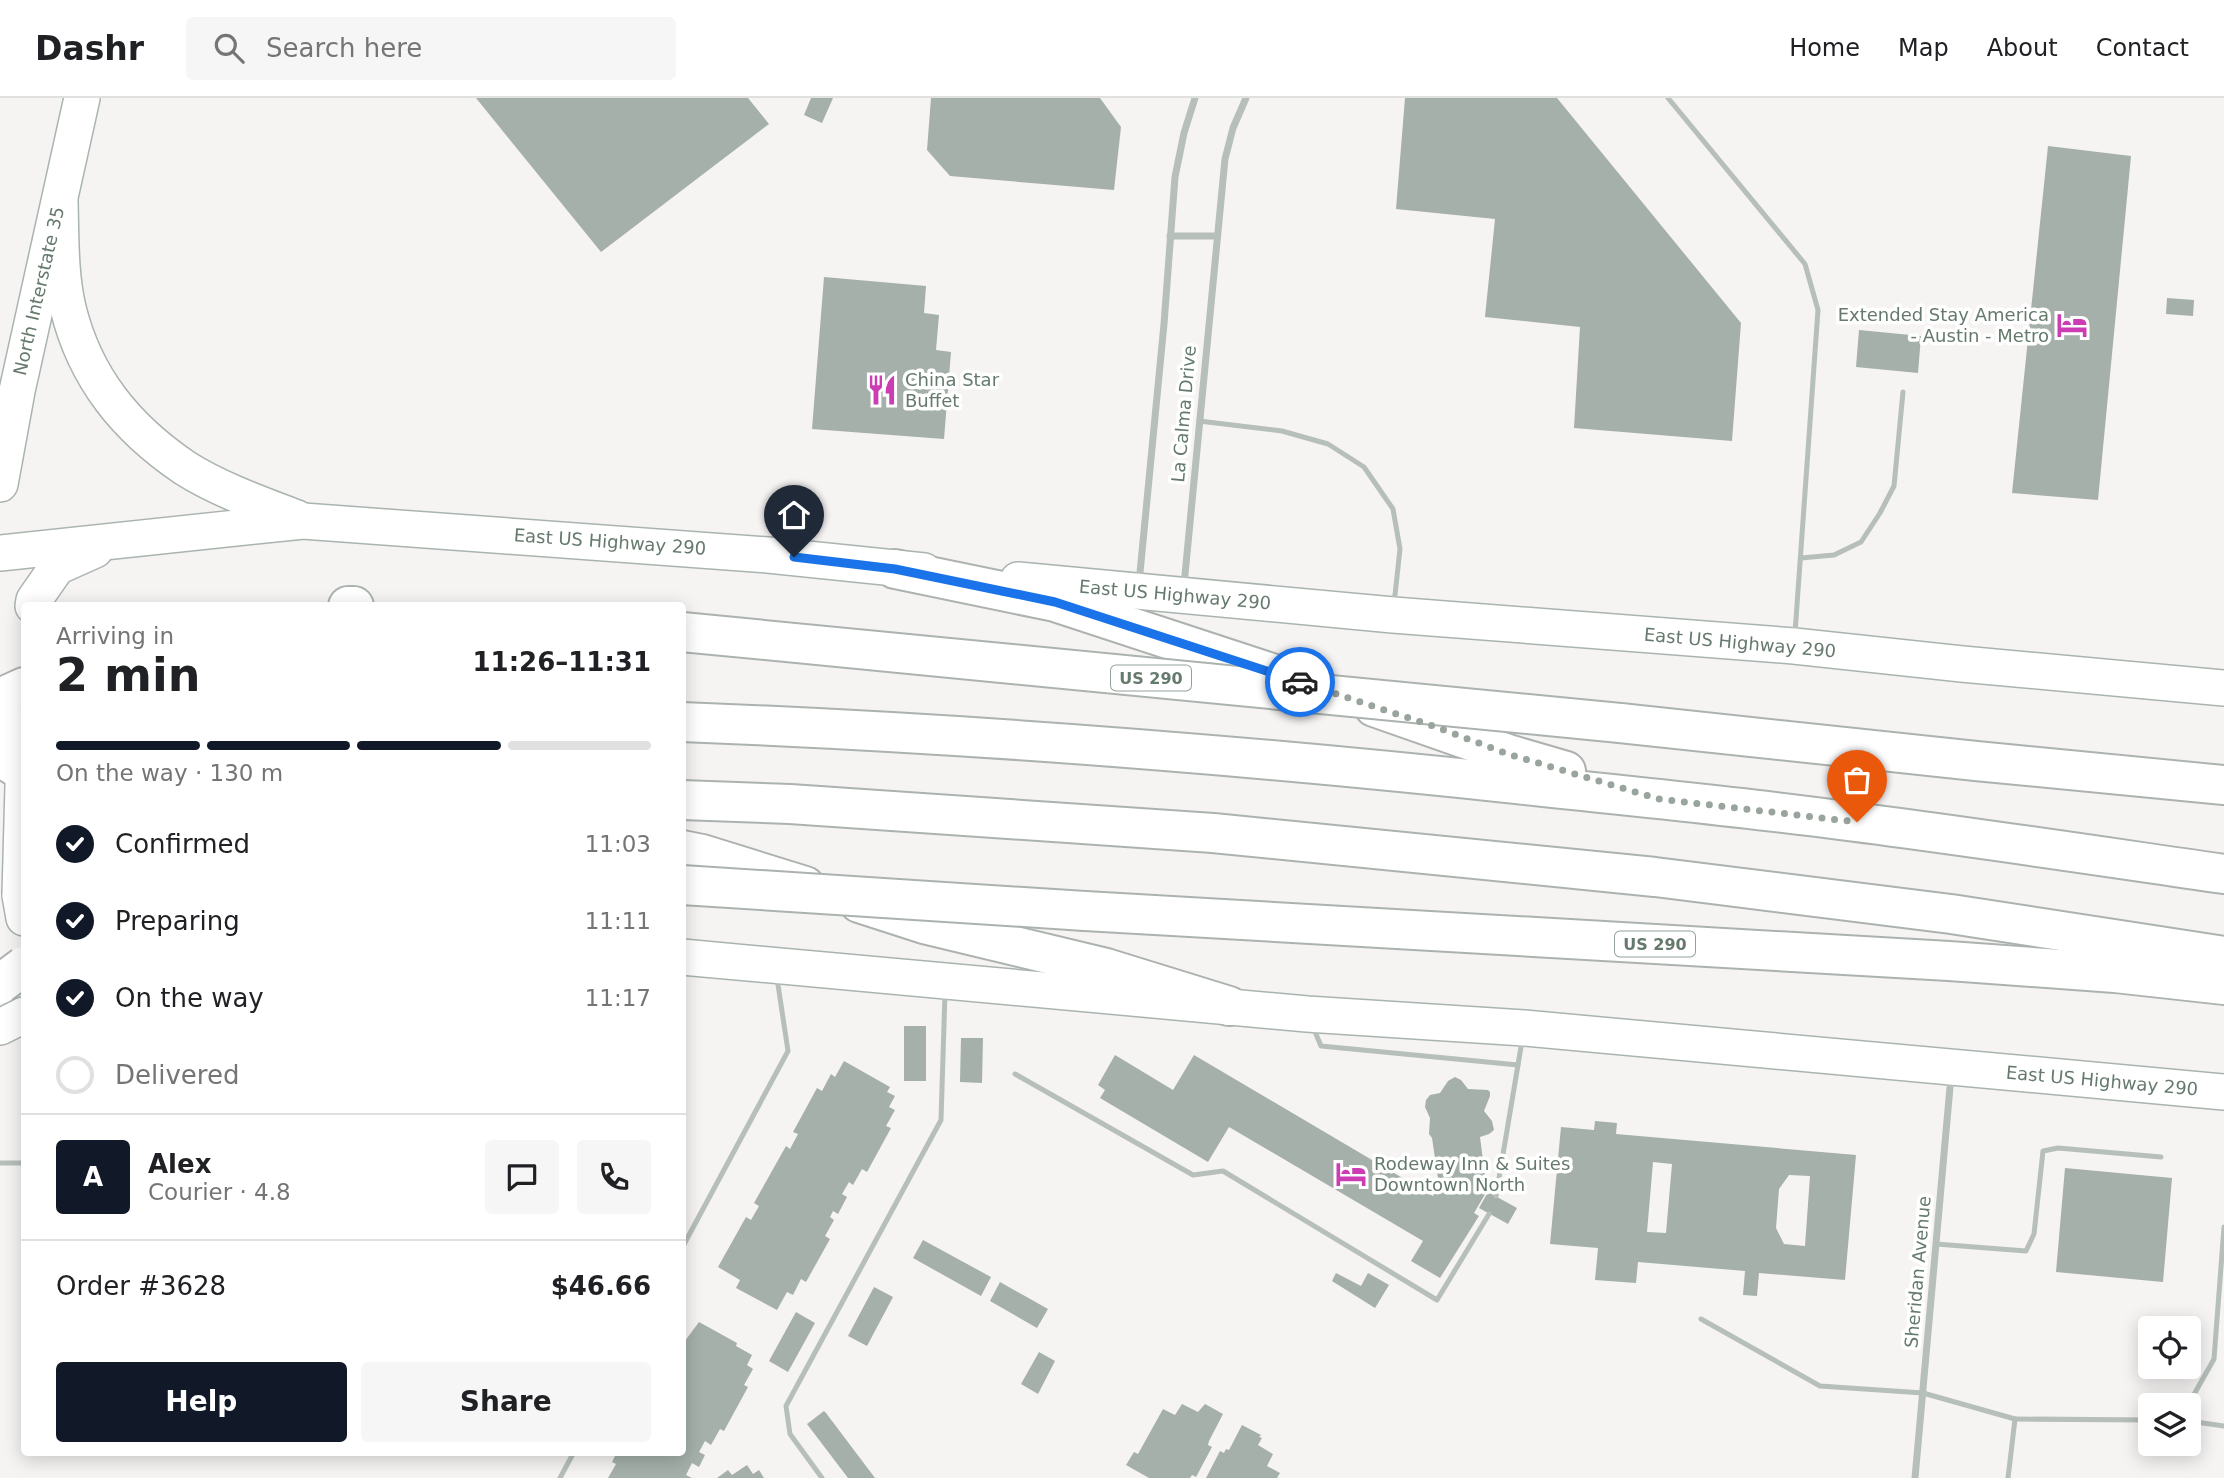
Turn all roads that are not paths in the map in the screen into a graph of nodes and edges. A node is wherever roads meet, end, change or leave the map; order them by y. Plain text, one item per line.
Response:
1 (82, 98) edge
2 (1195, 98) edge
3 (1246, 98) edge
4 (1668, 98) edge
5 (60, 202) junction
6 (1170, 236) junction
7 (1217, 236) junction
8 (1903, 392) dead end
9 (8, 403) edge
10 (1199, 421) junction
11 (0, 484) edge
12 (303, 521) junction
13 (114, 541) junction
14 (0, 553) edge
15 (1801, 558) junction
16 (895, 569) junction
17 (1138, 592) junction
18 (1183, 596) junction
19 (34, 602) edge
20 (1394, 615) junction
21 (686, 632) edge
22 (1794, 646) junction
23 (21, 688) edge
24 (2224, 688) edge
25 (0, 698) edge
26 (686, 722) edge
27 (21, 728) edge
28 (0, 731) edge
29 (0, 757) edge
30 (21, 770) edge
31 (2224, 785) edge
32 (1659, 799) junction
33 (686, 800) edge
34 (21, 808) edge
35 (0, 811) edge
36 (686, 851) edge
37 (2224, 874) edge
38 (686, 886) edge
39 (2224, 956) edge
40 (686, 957) edge
41 (775, 965) junction
42 (21, 968) edge
43 (21, 969) edge
44 (0, 974) edge
45 (945, 981) junction
46 (0, 985) edge
47 (2224, 985) edge
48 (1229, 1006) junction
49 (1307, 1014) junction
50 (21, 1016) edge
51 (0, 1027) edge
52 (1524, 1028) junction
53 (1518, 1065) junction
54 (1952, 1068) junction
55 (1015, 1073) dead end
56 (2224, 1092) edge
57 (2161, 1157) dead end
58 (0, 1163) edge
59 (21, 1163) edge
60 (1496, 1196) dead end
61 (1489, 1213) dead end
62 (2224, 1227) edge
63 (686, 1241) edge
64 (1936, 1244) junction
65 (1701, 1319) dead end
66 (1923, 1393) junction
67 (2195, 1393) edge
68 (2015, 1419) junction
69 (2138, 1420) edge
70 (2201, 1423) edge
71 (2224, 1426) edge
72 (572, 1456) edge
73 (560, 1478) edge
74 (822, 1478) edge
75 (1915, 1478) edge
76 (2008, 1478) edge

1 - 5 main road, North Interstate 35
2 - 6 street, La Calma Drive
3 - 7 street, La Calma Drive
4 - 15 lane
5 - 9 main road, North Interstate 35
5 - 12 main road
6 - 7 street
6 - 17 street, La Calma Drive
7 - 10 street, La Calma Drive
8 - 15 lane
9 - 11 main road, North Interstate 35
10 - 18 street, La Calma Drive
10 - 20 lane
12 - 13 main road, East US Highway 290
12 - 16 main road, East US Highway 290
13 - 14 main road, East US Highway 290
13 - 19 main road
15 - 22 lane
16 - 17 main road, East US Highway 290
16 - 32 highway
17 - 18 main road, East US Highway 290
18 - 20 main road, East US Highway 290
20 - 22 main road, East US Highway 290
21 - 31 highway, US 290, bridge
22 - 24 main road, East US Highway 290
23 - 25 highway
26 - 32 highway
27 - 28 highway
29 - 30 highway, bridge
32 - 37 highway
33 - 39 highway
34 - 35 highway
36 - 48 highway
38 - 47 highway, US 290, bridge
40 - 41 main road, East US Highway 290
41 - 45 main road, East US Highway 290
41 - 63 lane
42 - 44 main road
43 - 46 highway, bridge
45 - 48 main road, East US Highway 290
45 - 74 lane
48 - 49 main road, East US Highway 290
49 - 52 main road, East US Highway 290
49 - 53 lane
50 - 51 main road
52 - 53 lane
52 - 54 main road, East US Highway 290
53 - 60 lane
54 - 56 main road, East US Highway 290
54 - 64 street, Sheridan Avenue
55 - 61 lane
57 - 64 lane
58 - 59 lane
62 - 67 lane
64 - 66 street, Sheridan Avenue
65 - 66 lane
66 - 68 lane
66 - 75 street, Sheridan Avenue
68 - 69 lane
68 - 76 lane
70 - 71 lane
72 - 73 lane

